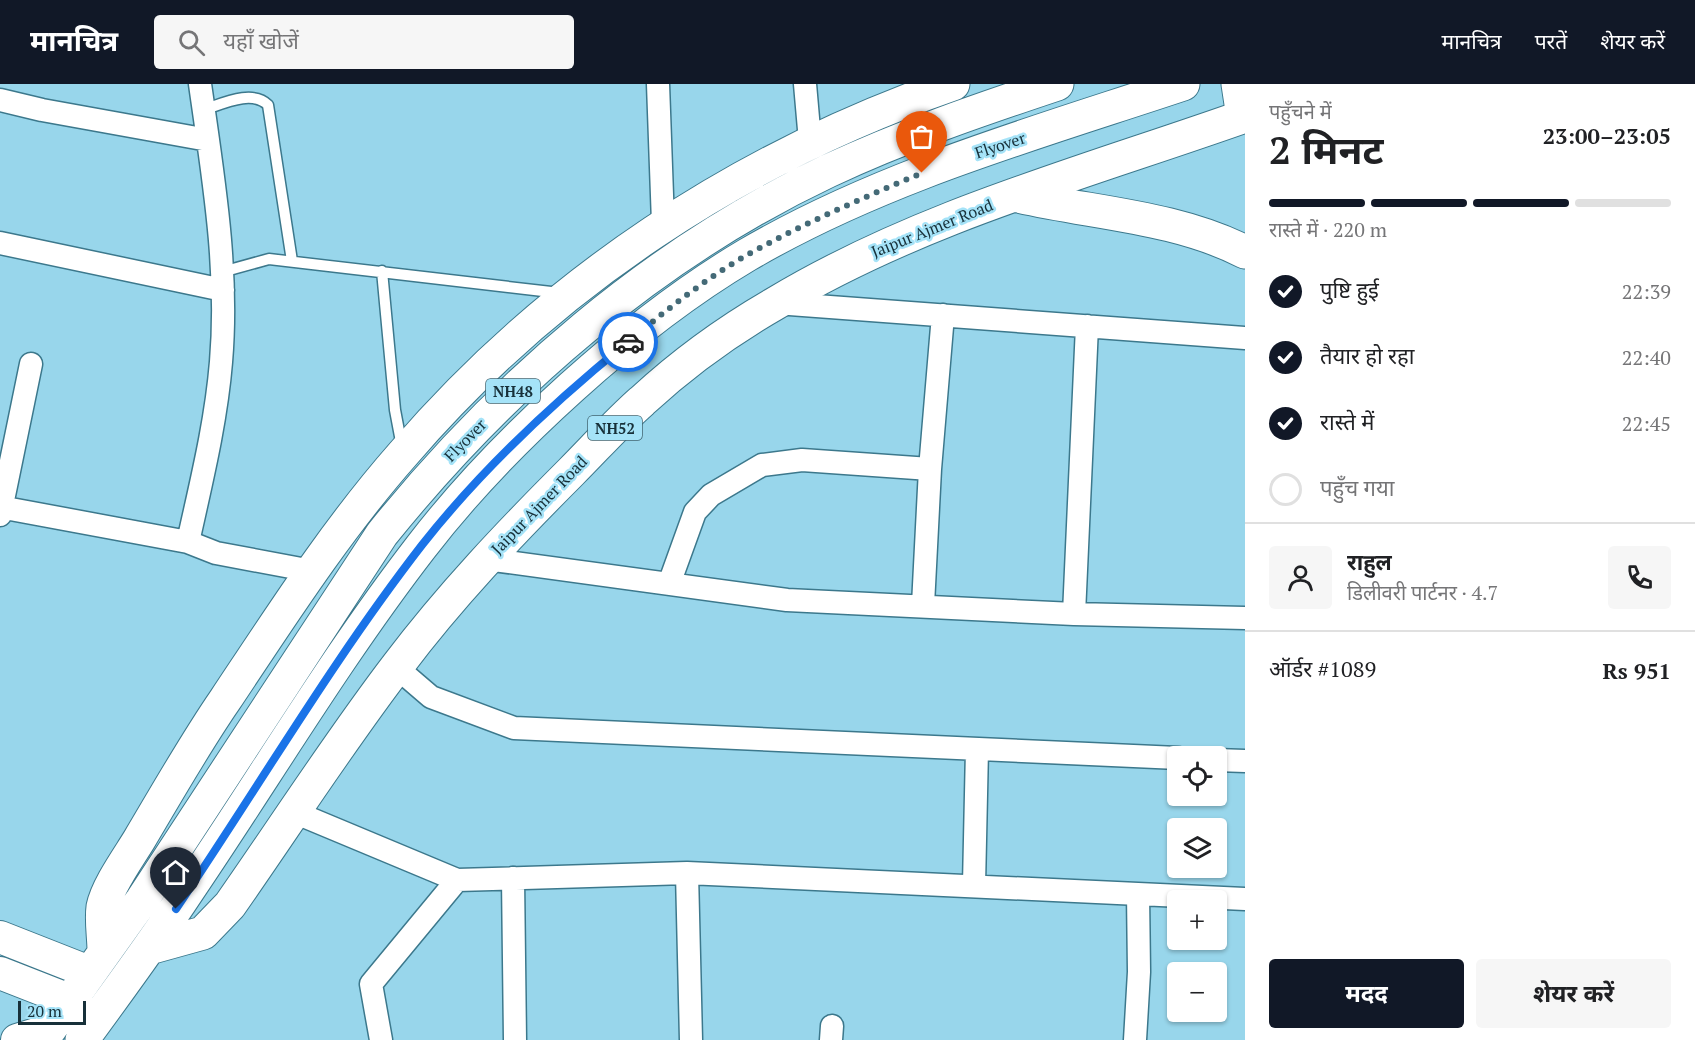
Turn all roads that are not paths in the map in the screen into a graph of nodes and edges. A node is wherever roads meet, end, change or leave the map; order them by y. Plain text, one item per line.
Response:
1 (200, 84) edge
2 (658, 84) edge
3 (805, 84) edge
4 (927, 84) edge
5 (953, 84) edge
6 (1057, 84) edge
7 (1183, 84) edge
8 (1238, 84) edge
9 (11, 96) edge
10 (897, 104) junction
11 (203, 110) junction
12 (1244, 117) edge
13 (208, 140) junction
14 (810, 141) junction
15 (1014, 195) junction
16 (663, 223) junction
17 (0, 243) edge
18 (1245, 252) edge
19 (292, 261) junction
20 (382, 271) junction
21 (222, 281) junction
22 (569, 294) junction
23 (775, 303) junction
24 (943, 315) junction
25 (1087, 326) junction
26 (1245, 338) edge
27 (31, 364) dead end
28 (403, 453) junction
29 (930, 469) junction
30 (1, 510) edge
31 (188, 542) junction
32 (486, 559) junction
33 (312, 571) junction
34 (669, 584) junction
35 (923, 605) junction
36 (1074, 614) junction
37 (1245, 618) edge
38 (396, 667) junction
39 (977, 749) junction
40 (1167, 758) edge
41 (1227, 760) edge
42 (1245, 761) edge
43 (294, 812) junction
44 (687, 873) junction
45 (513, 878) junction
46 (457, 880) junction
47 (974, 885) junction
48 (1138, 894) junction
49 (1245, 899) edge
50 (0, 937) edge
51 (149, 948) junction
52 (96, 962) junction
53 (0, 973) edge
54 (69, 1000) junction
55 (45, 1035) edge
56 (17, 1040) edge
57 (82, 1040) edge
58 (381, 1040) edge
59 (515, 1040) edge
60 (691, 1040) edge
61 (1135, 1040) edge

1 - 11 street
2 - 16 street
3 - 14 street
4 - 10 highway
5 - 10 highway
6 - 52 highway, Flyover / NH48
7 - 51 highway, Flyover / NH48
8 - 12 highway, NH52
9 - 13 street
10 - 14 highway
11 - 13 street
11 - 19 lane
12 - 15 highway, Jaipur Ajmer Road / NH52
13 - 21 street
14 - 16 highway
15 - 18 highway
15 - 23 highway, Jaipur Ajmer Road / NH52
16 - 22 highway
17 - 21 street
19 - 20 lane
19 - 21 lane
20 - 22 lane
20 - 28 lane
21 - 31 street
22 - 28 highway
23 - 24 street
23 - 32 highway, Jaipur Ajmer Road / NH52
24 - 25 street
24 - 29 street
25 - 26 street
25 - 36 street
27 - 30 street
28 - 33 highway
29 - 34 street
29 - 35 street
30 - 31 street
31 - 33 street
32 - 34 street
32 - 38 highway, Jaipur Ajmer Road / NH52
33 - 52 highway
34 - 35 street
35 - 36 street
36 - 37 street
38 - 39 street
38 - 43 highway, Jaipur Ajmer Road / NH52
39 - 40 street
39 - 47 street
41 - 42 street
43 - 46 street
43 - 51 highway, Jaipur Ajmer Road / NH52
44 - 45 street
44 - 47 street
44 - 60 street
45 - 46 street
45 - 59 street
46 - 58 street
47 - 48 street
48 - 49 street
48 - 61 street
50 - 52 street
51 - 57 highway, NH48
52 - 54 highway, NH48
53 - 54 street
54 - 55 highway, NH48
55 - 56 street

